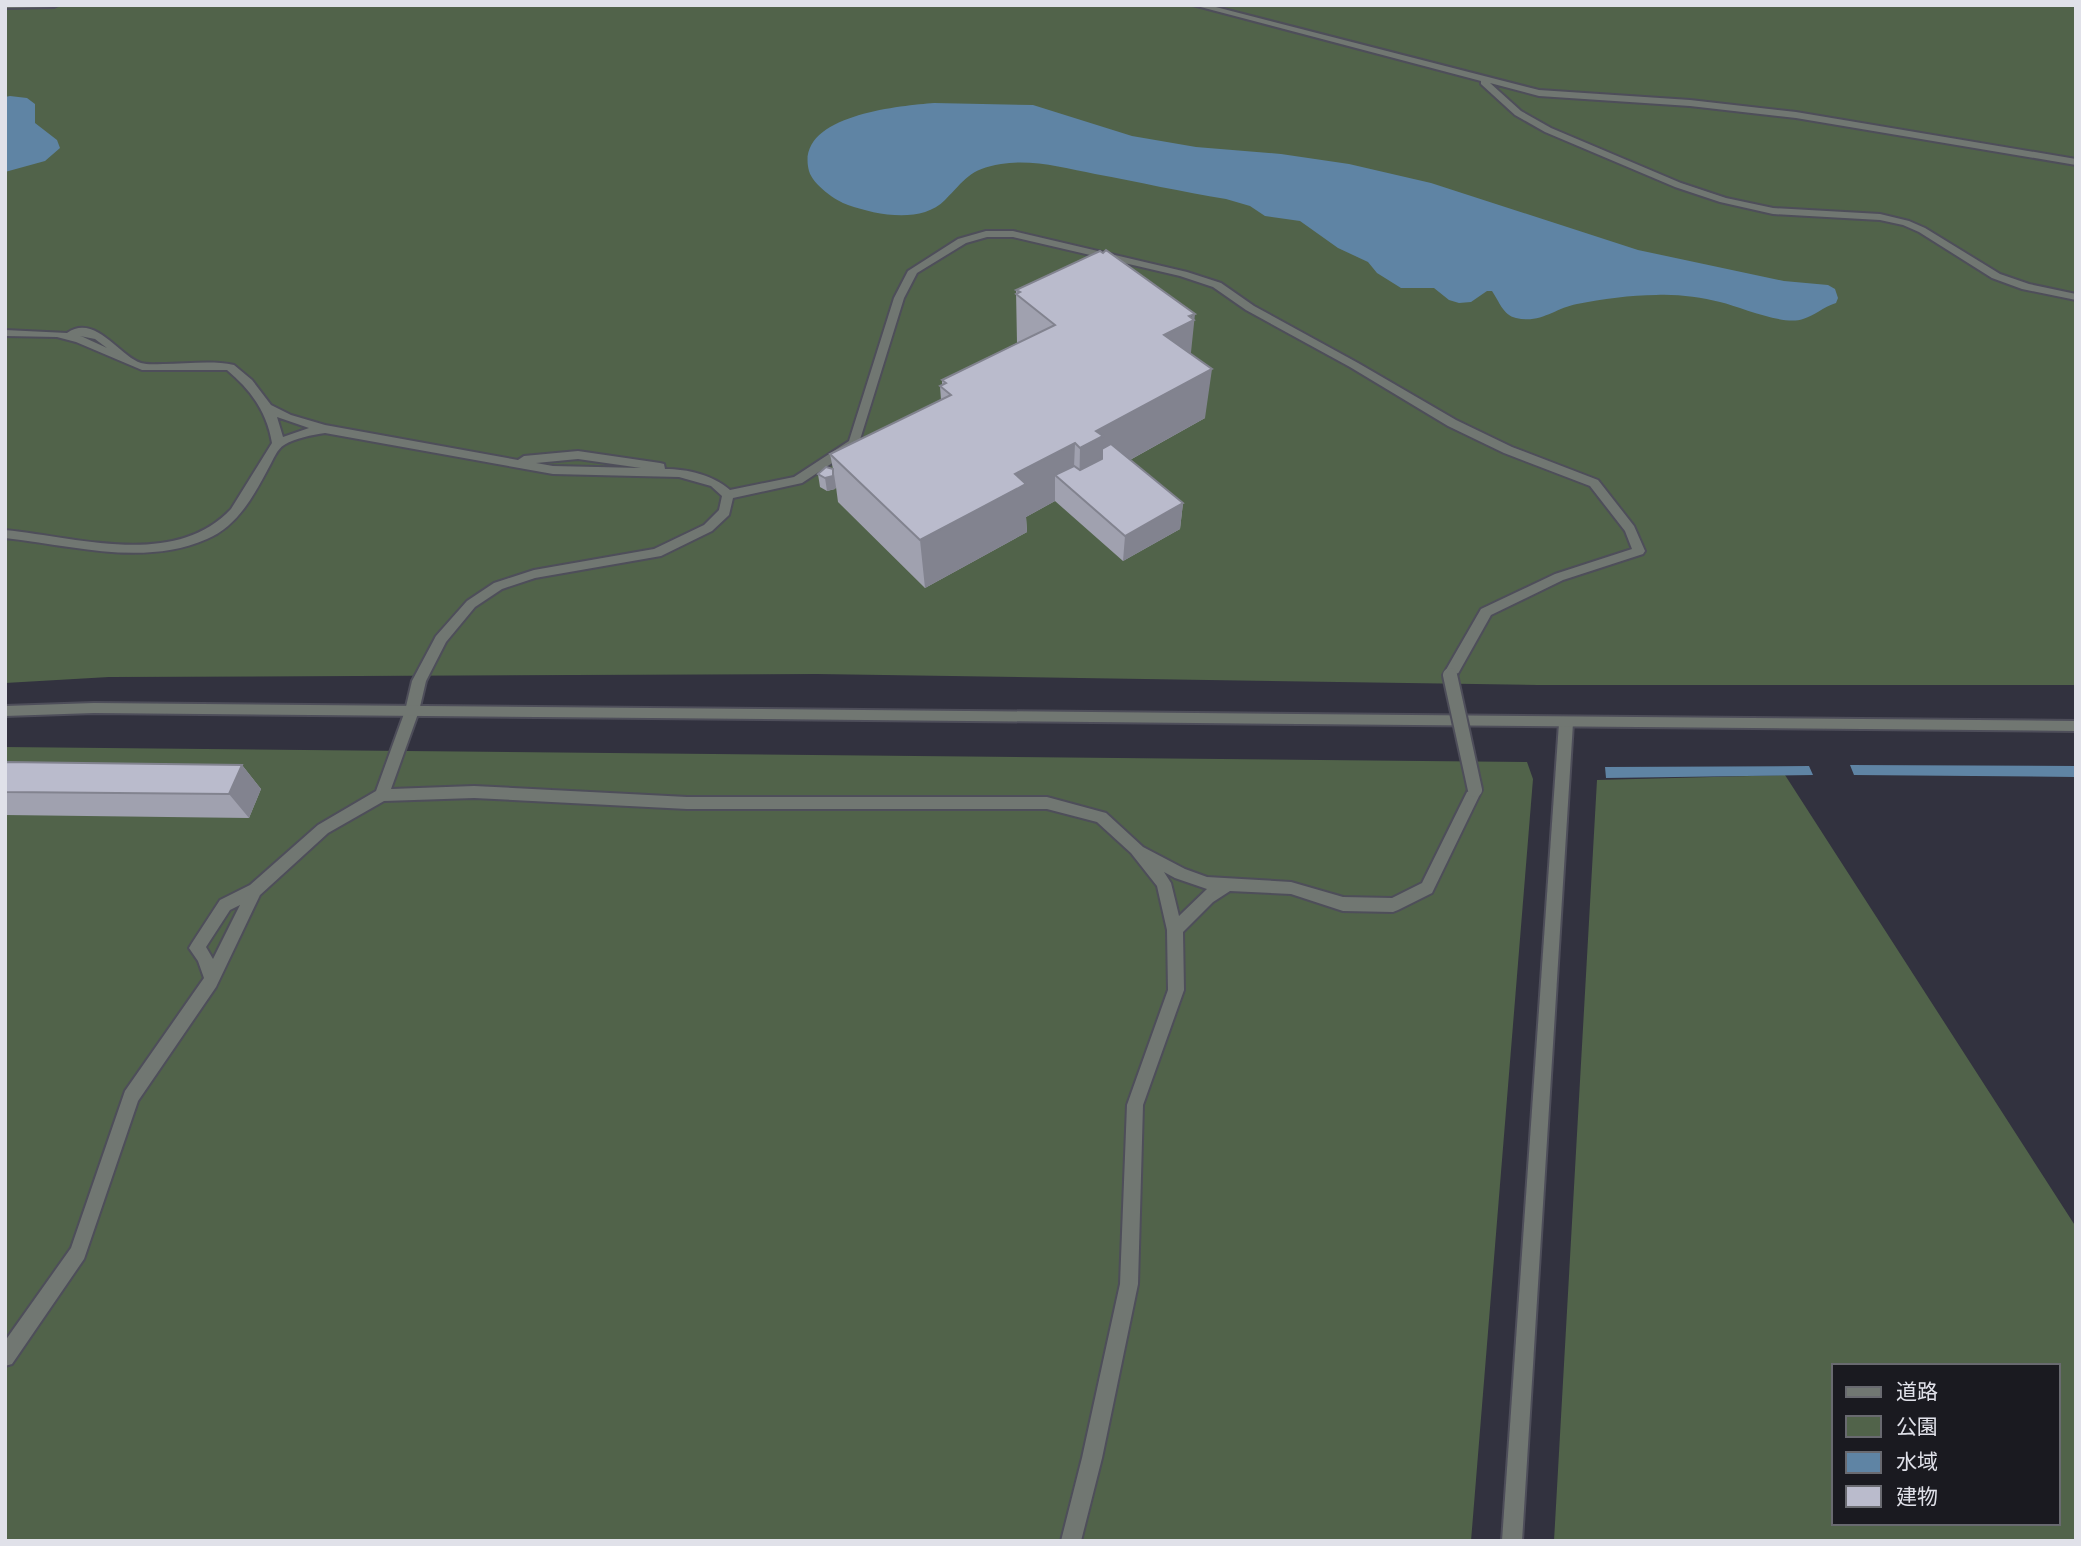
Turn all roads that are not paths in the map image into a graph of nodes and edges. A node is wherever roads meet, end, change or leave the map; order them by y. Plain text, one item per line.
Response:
1 (54, 5) edge
2 (1196, 5) edge
3 (5, 6) edge
4 (1473, 75) junction
5 (1531, 91) junction
6 (1506, 102) junction
7 (2076, 162) edge
8 (2076, 297) edge
9 (5, 333) edge
10 (269, 408) junction
11 (325, 429) junction
12 (278, 443) junction
13 (728, 495) junction
14 (5, 534) edge
15 (5, 711) edge
16 (412, 711) junction
17 (1566, 723) junction
18 (2076, 726) edge
19 (382, 795) junction
20 (1136, 849) junction
21 (1228, 884) junction
22 (255, 890) junction
23 (1175, 930) junction
24 (211, 977) junction
25 (5, 1357) edge
26 (1071, 1541) edge
27 (1513, 1541) edge

1 - 3 street
2 - 4 street
4 - 5 street
4 - 6 street
5 - 6 street
5 - 7 street
6 - 8 street
9 - 10 street
10 - 11 street
10 - 12 street
11 - 12 street
11 - 13 street
12 - 14 street
13 - 16 street
13 - 21 street, bridge
15 - 16 street
16 - 17 street
16 - 19 street
17 - 18 street
17 - 27 street
19 - 20 street
19 - 22 street
20 - 21 street
20 - 23 street
21 - 23 street
22 - 24 street
22 - 24 street
23 - 26 street
24 - 25 street

